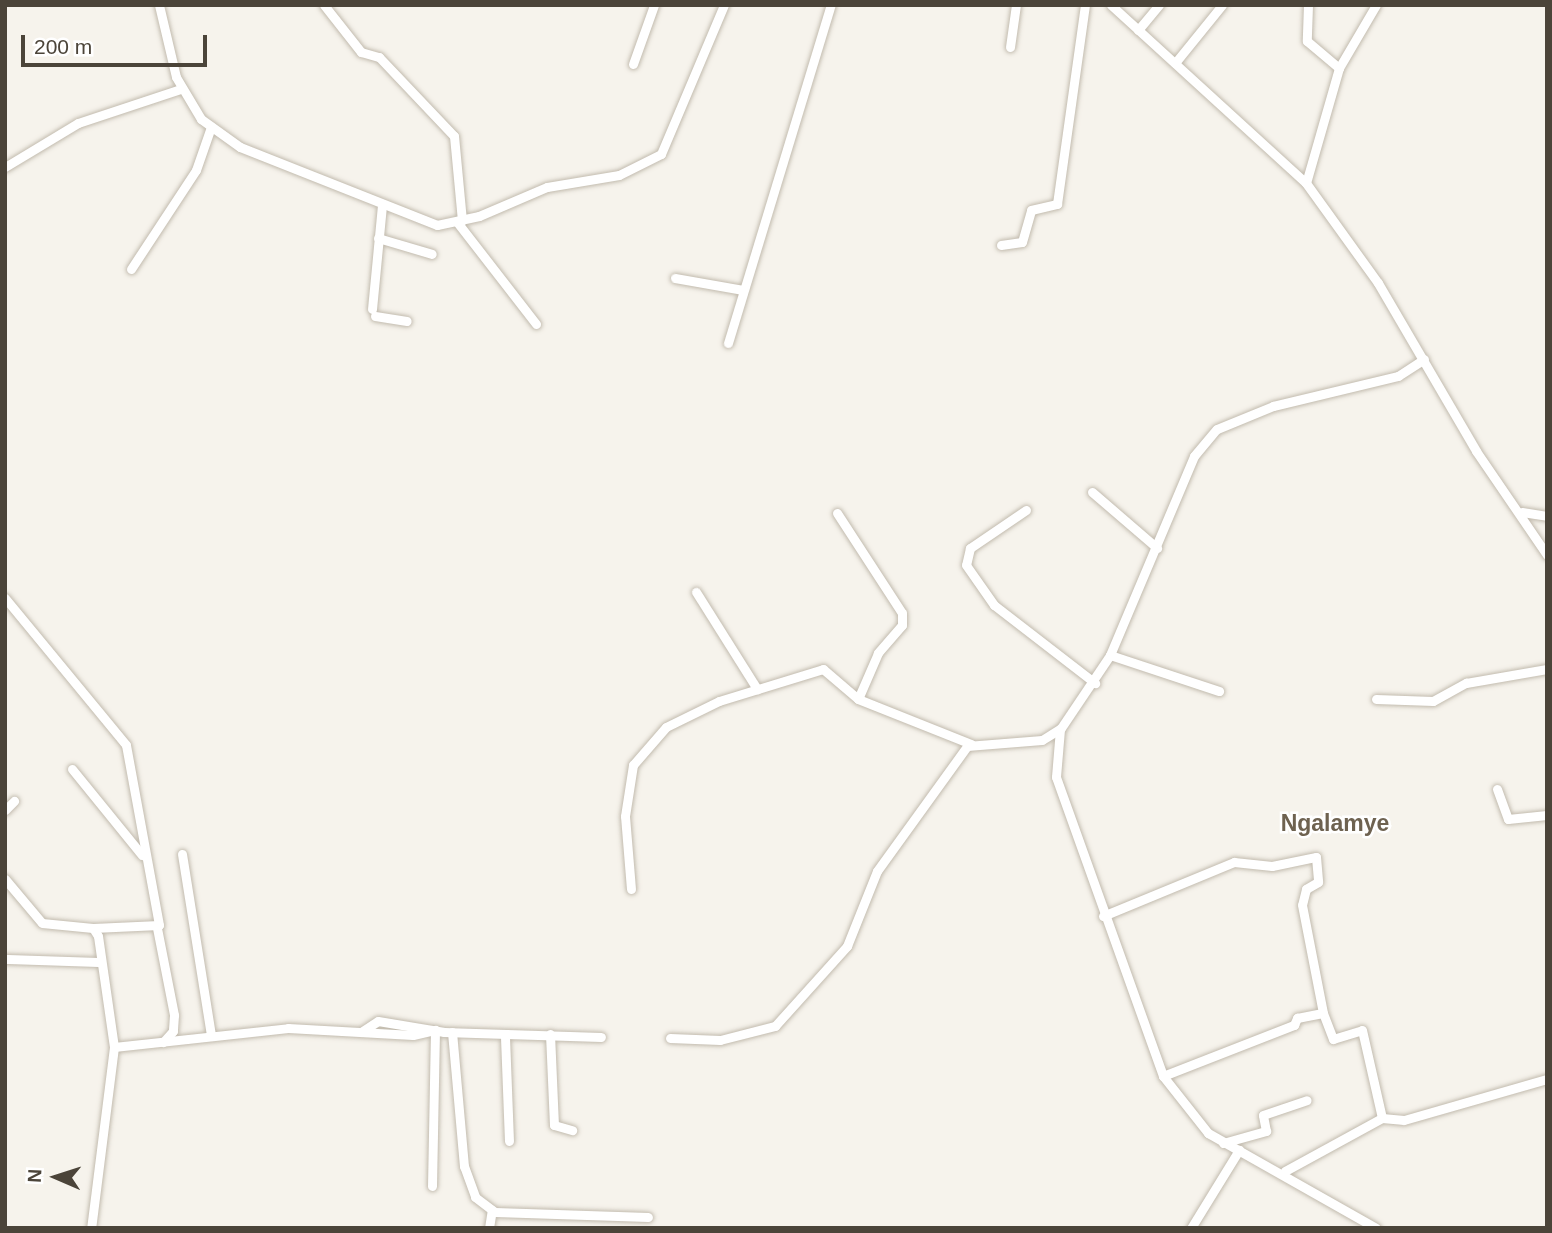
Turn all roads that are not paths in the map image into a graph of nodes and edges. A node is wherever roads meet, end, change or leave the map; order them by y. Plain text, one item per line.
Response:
1 (159, 5) edge
2 (324, 5) edge
3 (654, 5) edge
4 (723, 5) edge
5 (831, 5) edge
6 (1016, 5) edge
7 (1085, 5) edge
8 (1111, 5) edge
9 (1159, 5) edge
10 (1222, 5) edge
11 (1308, 5) edge
12 (1376, 5) edge
13 (1138, 30) junction
14 (1010, 47) dead end
15 (1175, 63) junction
16 (633, 64) dead end
17 (1339, 68) junction
18 (181, 89) junction
19 (211, 127) junction
20 (5, 167) edge
21 (1306, 183) junction
22 (382, 206) junction
23 (459, 222) junction
24 (379, 238) junction
25 (1001, 244) dead end
26 (432, 254) dead end
27 (131, 270) dead end
28 (675, 278) dead end
29 (743, 290) junction
30 (407, 321) dead end
31 (536, 324) dead end
32 (728, 343) dead end
33 (1423, 359) junction
34 (1092, 492) dead end
35 (1026, 510) dead end
36 (1522, 512) junction
37 (837, 513) dead end
38 (1547, 516) edge
39 (1157, 548) junction
40 (1547, 555) edge
41 (696, 592) dead end
42 (5, 598) edge
43 (1110, 655) junction
44 (1547, 669) edge
45 (1095, 683) junction
46 (757, 689) junction
47 (1219, 691) dead end
48 (858, 699) junction
49 (1376, 699) dead end
50 (1061, 728) junction
51 (1042, 740) junction
52 (971, 744) junction
53 (1055, 752) junction
54 (72, 769) dead end
55 (1497, 789) dead end
56 (15, 802) dead end
57 (5, 810) edge
58 (1547, 814) edge
59 (182, 854) dead end
60 (144, 856) junction
61 (5, 879) edge
62 (631, 889) dead end
63 (5, 896) edge
64 (19, 896) junction
65 (1103, 916) junction
66 (93, 928) junction
67 (157, 928) junction
68 (5, 959) edge
69 (101, 962) junction
70 (1323, 1013) junction
71 (435, 1030) junction
72 (452, 1032) junction
73 (550, 1034) junction
74 (211, 1036) junction
75 (505, 1037) dead end
76 (601, 1037) dead end
77 (670, 1038) dead end
78 (163, 1042) junction
79 (114, 1047) junction
80 (1163, 1076) junction
81 (1547, 1079) edge
82 (1307, 1100) dead end
83 (1382, 1118) junction
84 (572, 1130) dead end
85 (509, 1142) dead end
86 (1223, 1143) junction
87 (1238, 1150) junction
88 (1285, 1171) junction
89 (432, 1186) dead end
90 (492, 1210) junction
91 (648, 1217) dead end
92 (91, 1228) edge
93 (489, 1228) edge
94 (1191, 1228) edge
95 (1376, 1228) edge

1 - 18 street
2 - 23 street
3 - 16 street
4 - 23 street
5 - 29 street
6 - 14 street
7 - 25 street
8 - 13 street
9 - 13 street
10 - 15 street
11 - 17 street
12 - 17 street
13 - 15 street
15 - 21 street
17 - 21 street
18 - 19 street
18 - 20 street
19 - 22 street
19 - 27 street
21 - 33 street
22 - 23 street
22 - 24 street
23 - 31 street
24 - 26 street
24 - 30 street
28 - 29 street
29 - 32 street
33 - 36 street
33 - 39 street
34 - 39 street
35 - 45 street
36 - 38 street
36 - 40 street
37 - 48 street
39 - 43 street
41 - 46 street
42 - 60 street
43 - 45 street
43 - 47 street
44 - 49 street
45 - 50 street
46 - 48 street
46 - 62 street
48 - 52 street
50 - 51 street
50 - 53 street
51 - 52 street
51 - 53 street
52 - 77 street
53 - 65 street
54 - 60 street
55 - 58 street
56 - 57 street
59 - 74 street
60 - 67 street
61 - 64 street
63 - 64 street
64 - 66 street
65 - 70 street
65 - 80 street
66 - 67 street
66 - 69 street
67 - 78 street
68 - 69 street
69 - 79 street
70 - 80 street
70 - 83 street
71 - 72 street
71 - 74 street
71 - 89 street
72 - 73 street
72 - 90 street
73 - 76 street
73 - 84 street
74 - 78 street
75 - 85 street
78 - 79 street
79 - 92 street
80 - 86 street
81 - 83 street
82 - 86 street
83 - 88 street
86 - 87 street
87 - 88 street
87 - 94 street
88 - 95 street
90 - 91 street
90 - 93 street

